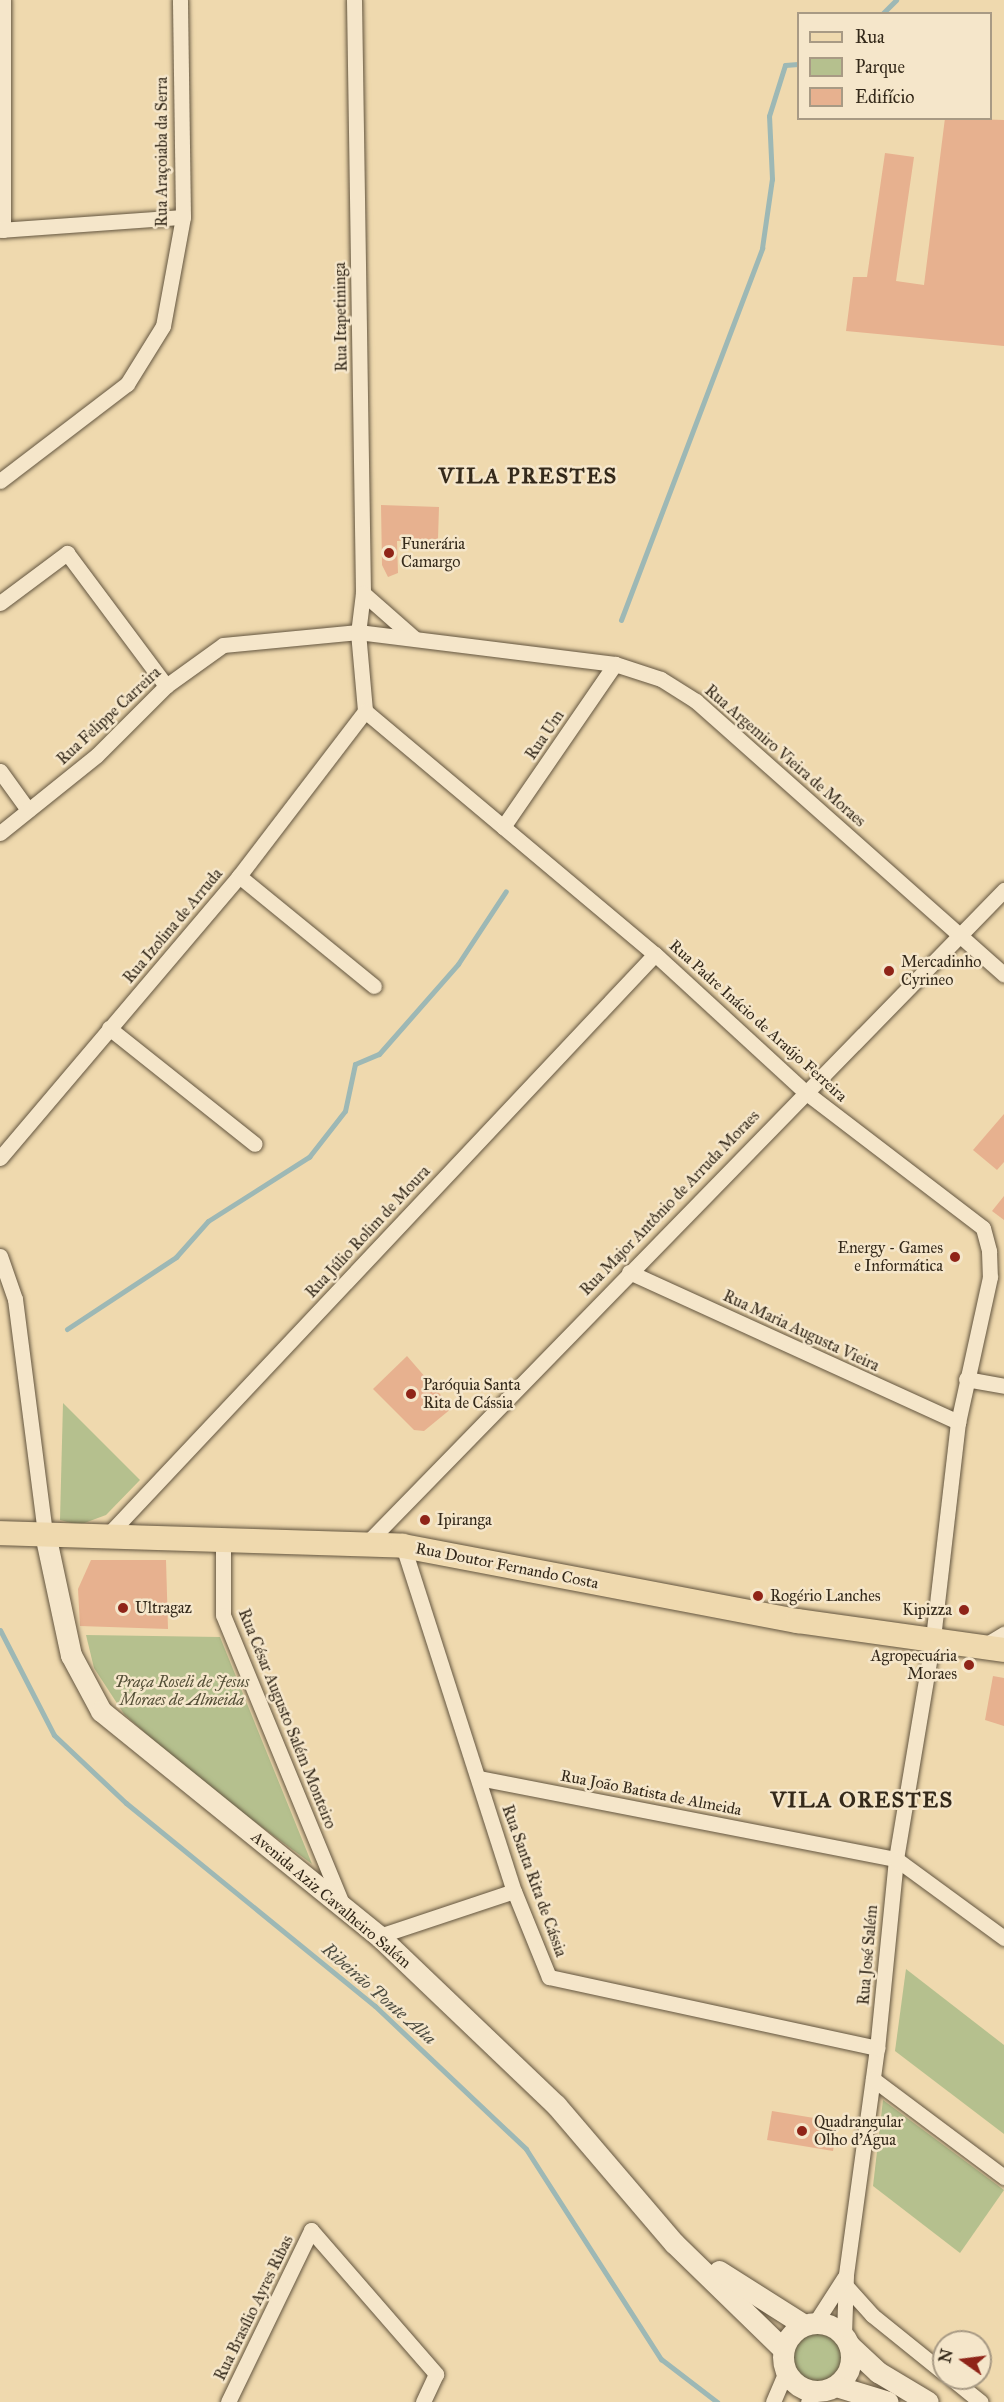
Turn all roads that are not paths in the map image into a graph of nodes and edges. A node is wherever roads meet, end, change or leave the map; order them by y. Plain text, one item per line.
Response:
1 (3, 0) edge
2 (180, 0) edge
3 (354, 0) edge
4 (183, 217) junction
5 (2, 230) edge
6 (0, 481) edge
7 (363, 593) junction
8 (0, 603) edge
9 (358, 632) junction
10 (414, 638) junction
11 (615, 664) junction
12 (166, 686) junction
13 (365, 711) junction
14 (0, 771) edge
15 (28, 810) junction
16 (503, 827) junction
17 (0, 832) edge
18 (239, 876) junction
19 (1004, 890) edge
20 (961, 935) junction
21 (655, 954) junction
22 (1004, 974) edge
23 (374, 986) dead end
24 (109, 1028) junction
25 (804, 1091) junction
26 (255, 1144) dead end
27 (0, 1158) edge
28 (0, 1256) edge
29 (629, 1272) junction
30 (966, 1379) junction
31 (1004, 1386) edge
32 (958, 1422) junction
33 (2, 1533) edge
34 (45, 1534) junction
35 (107, 1536) junction
36 (223, 1538) junction
37 (366, 1544) junction
38 (403, 1546) junction
39 (1004, 1634) edge
40 (933, 1638) junction
41 (993, 1648) edge
42 (479, 1778) junction
43 (896, 1859) junction
44 (514, 1890) junction
45 (344, 1908) junction
46 (379, 1936) junction
47 (1004, 1938) edge
48 (878, 2048) junction
49 (873, 2079) junction
50 (1004, 2177) edge
51 (674, 2242) junction
52 (846, 2281) junction
53 (810, 2324) junction
54 (847, 2340) junction
55 (783, 2349) junction
56 (932, 2363) edge
57 (786, 2372) junction
58 (836, 2386) junction
59 (966, 2390) edge
60 (811, 2397) edge
61 (228, 2402) edge
62 (423, 2402) edge
63 (773, 2402) edge
64 (888, 2402) edge
65 (928, 2402) edge
66 (981, 2402) edge

1 - 5 street
2 - 4 street, Rua Araçoiaba da Serra
3 - 7 street, Rua Itapetininga
4 - 5 street
4 - 6 street, Rua Araçoiaba da Serra
7 - 9 street, Rua Itapetininga
7 - 10 street
8 - 12 street
9 - 10 street, Rua Argemiro Vieira de Moraes
9 - 12 street, Rua Felippe Carreira
9 - 13 street
10 - 11 street, Rua Argemiro Vieira de Moraes
11 - 16 street, Rua Um
11 - 20 street, Rua Argemiro Vieira de Moraes
12 - 15 street, Rua Felippe Carreira
13 - 16 street, Rua Padre Inácio de Araújo Ferreira
13 - 18 street, Rua Izolina de Arruda
14 - 15 street
15 - 17 street, Rua Felippe Carreira
16 - 21 street, Rua Padre Inácio de Araújo Ferreira
18 - 23 street
18 - 24 street, Rua Izolina de Arruda
19 - 20 street, Rua Major Antônio de Arruda Moraes
20 - 22 street, Rua Argemiro Vieira de Moraes
20 - 25 street, Rua Major Antônio de Arruda Moraes
21 - 25 street, Rua Padre Inácio de Araújo Ferreira
21 - 35 street, Rua Júlio Rolim de Moura
24 - 26 street
24 - 27 street, Rua Izolina de Arruda
25 - 29 street, Rua Major Antônio de Arruda Moraes
25 - 30 street, Rua Padre Inácio de Araújo Ferreira
28 - 34 street
29 - 32 street, Rua Maria Augusta Vieira
29 - 37 street, Rua Major Antônio de Arruda Moraes
30 - 31 street
30 - 32 street, Rua Padre Inácio de Araújo Ferreira
32 - 40 street, Rua Padre Inácio de Araújo Ferreira
33 - 34 main road, Rua Doutor Fernando Costa
34 - 35 main road, Rua Doutor Fernando Costa
34 - 45 main road, Avenida Aziz Cavalheiro Salém
35 - 36 main road, Rua Doutor Fernando Costa
36 - 37 main road, Rua Doutor Fernando Costa
36 - 45 street, Rua César Augusto Salém Monteiro
37 - 38 main road, Rua Doutor Fernando Costa
38 - 40 main road, Rua Doutor Fernando Costa
38 - 42 street, Rua Santa Rita de Cássia
39 - 41 street
40 - 41 main road, Rua Doutor Fernando Costa
40 - 43 street, Rua José Salém
42 - 43 street, Rua João Batista de Almeida
42 - 44 street, Rua Santa Rita de Cássia
43 - 47 street, Rua João Batista de Almeida
43 - 48 street, Rua José Salém
44 - 46 street
44 - 48 street, Rua Santa Rita de Cássia
45 - 46 main road, Avenida Aziz Cavalheiro Salém
46 - 51 main road, Avenida Aziz Cavalheiro Salém
48 - 49 street, Rua José Salém
49 - 50 street
49 - 52 street, Rua José Salém
51 - 53 main road, Avenida Aziz Cavalheiro Salém
51 - 55 main road, Avenida Aziz Cavalheiro Salém
52 - 53 street
52 - 54 street, Rua José Salém
52 - 56 street
53 - 54 main road
53 - 55 main road
54 - 58 main road
54 - 65 main road
55 - 57 main road
57 - 60 main road
57 - 63 street
58 - 60 main road
58 - 64 main road
59 - 66 street
61 - 62 street, Rua Brasílio Ayres Ribas

